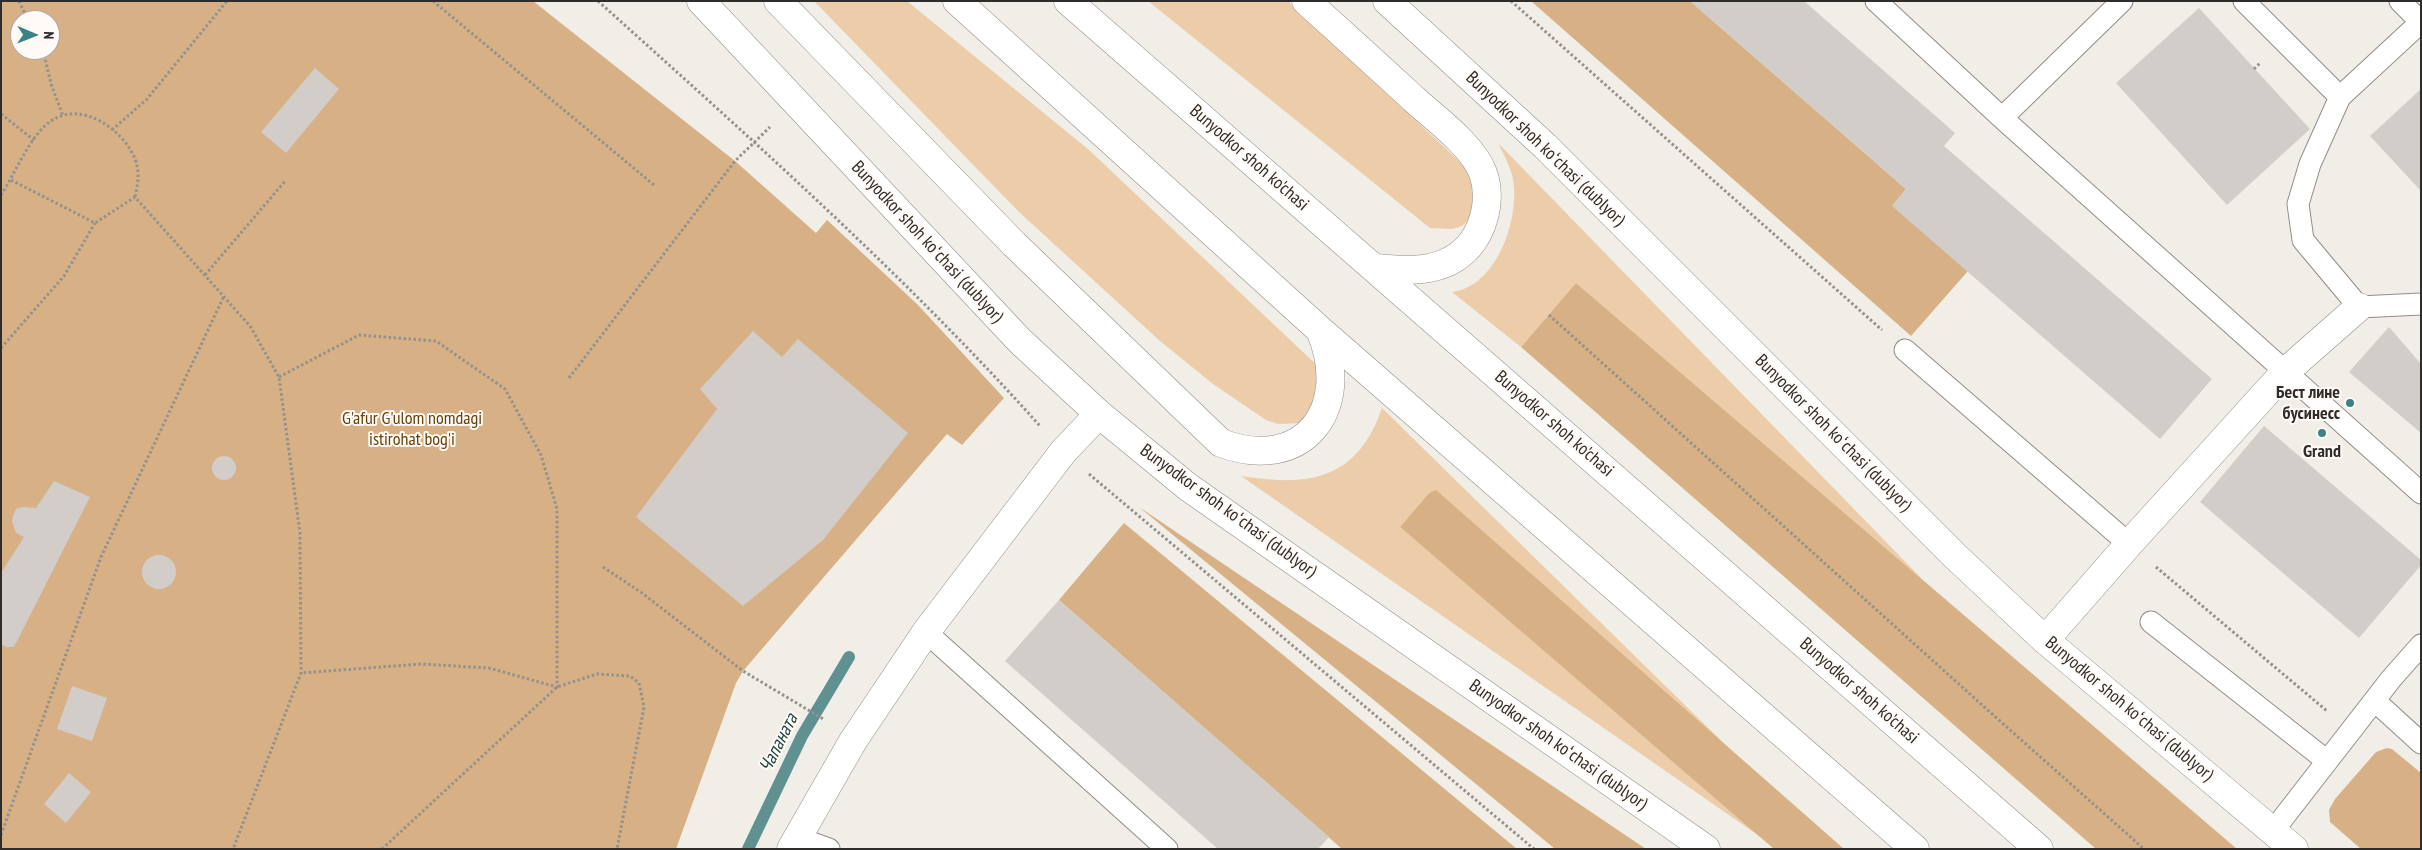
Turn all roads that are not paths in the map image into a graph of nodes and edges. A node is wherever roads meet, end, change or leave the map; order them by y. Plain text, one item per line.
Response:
1 (701, 1) edge
2 (778, 1) edge
3 (957, 1) edge
4 (1068, 1) edge
5 (1306, 1) edge
6 (1387, 1) edge
7 (1876, 1) edge
8 (2122, 1) edge
9 (2244, 1) edge
10 (2400, 1) edge
11 (2421, 22) edge
12 (2340, 97) junction
13 (2002, 118) junction
14 (1376, 268) junction
15 (2421, 304) edge
16 (2359, 306) junction
17 (1320, 330) junction
18 (1905, 350) road end
19 (2284, 372) junction
20 (1099, 414) junction
21 (2421, 493) edge
22 (2128, 544) junction
23 (2151, 622) dead end
24 (926, 632) junction
25 (2045, 640) junction
26 (2421, 645) edge
27 (2375, 701) junction
28 (2421, 742) edge
29 (2327, 761) junction
30 (2273, 831) junction
31 (793, 843) edge
32 (829, 849) edge
33 (1167, 849) edge
34 (1706, 849) edge
35 (1915, 849) edge
36 (2039, 849) edge
37 (2294, 849) edge

1 - 20 main road, Bunyodkor shoh koʻchasi (dublyor)
2 - 17 main road
3 - 17 main road
4 - 14 main road, Bunyodkor shoh ko'chasi
5 - 14 main road
6 - 25 main road, Bunyodkor shoh koʻchasi (dublyor)
7 - 13 lane
8 - 13 lane
9 - 12 lane
10 - 11 lane
11 - 12 lane
12 - 16 lane
13 - 19 lane
14 - 36 main road, Bunyodkor shoh ko'chasi
15 - 16 lane
16 - 19 main road
17 - 35 main road
18 - 22 lane
19 - 21 lane
19 - 22 main road
20 - 24 main road
20 - 34 main road, Bunyodkor shoh koʻchasi (dublyor)
22 - 25 main road
23 - 29 lane
24 - 31 main road
24 - 33 lane
25 - 30 main road, Bunyodkor shoh koʻchasi (dublyor)
26 - 27 lane
27 - 28 lane
27 - 29 lane
29 - 30 lane
30 - 37 main road, Bunyodkor shoh koʻchasi (dublyor)
31 - 32 lane

